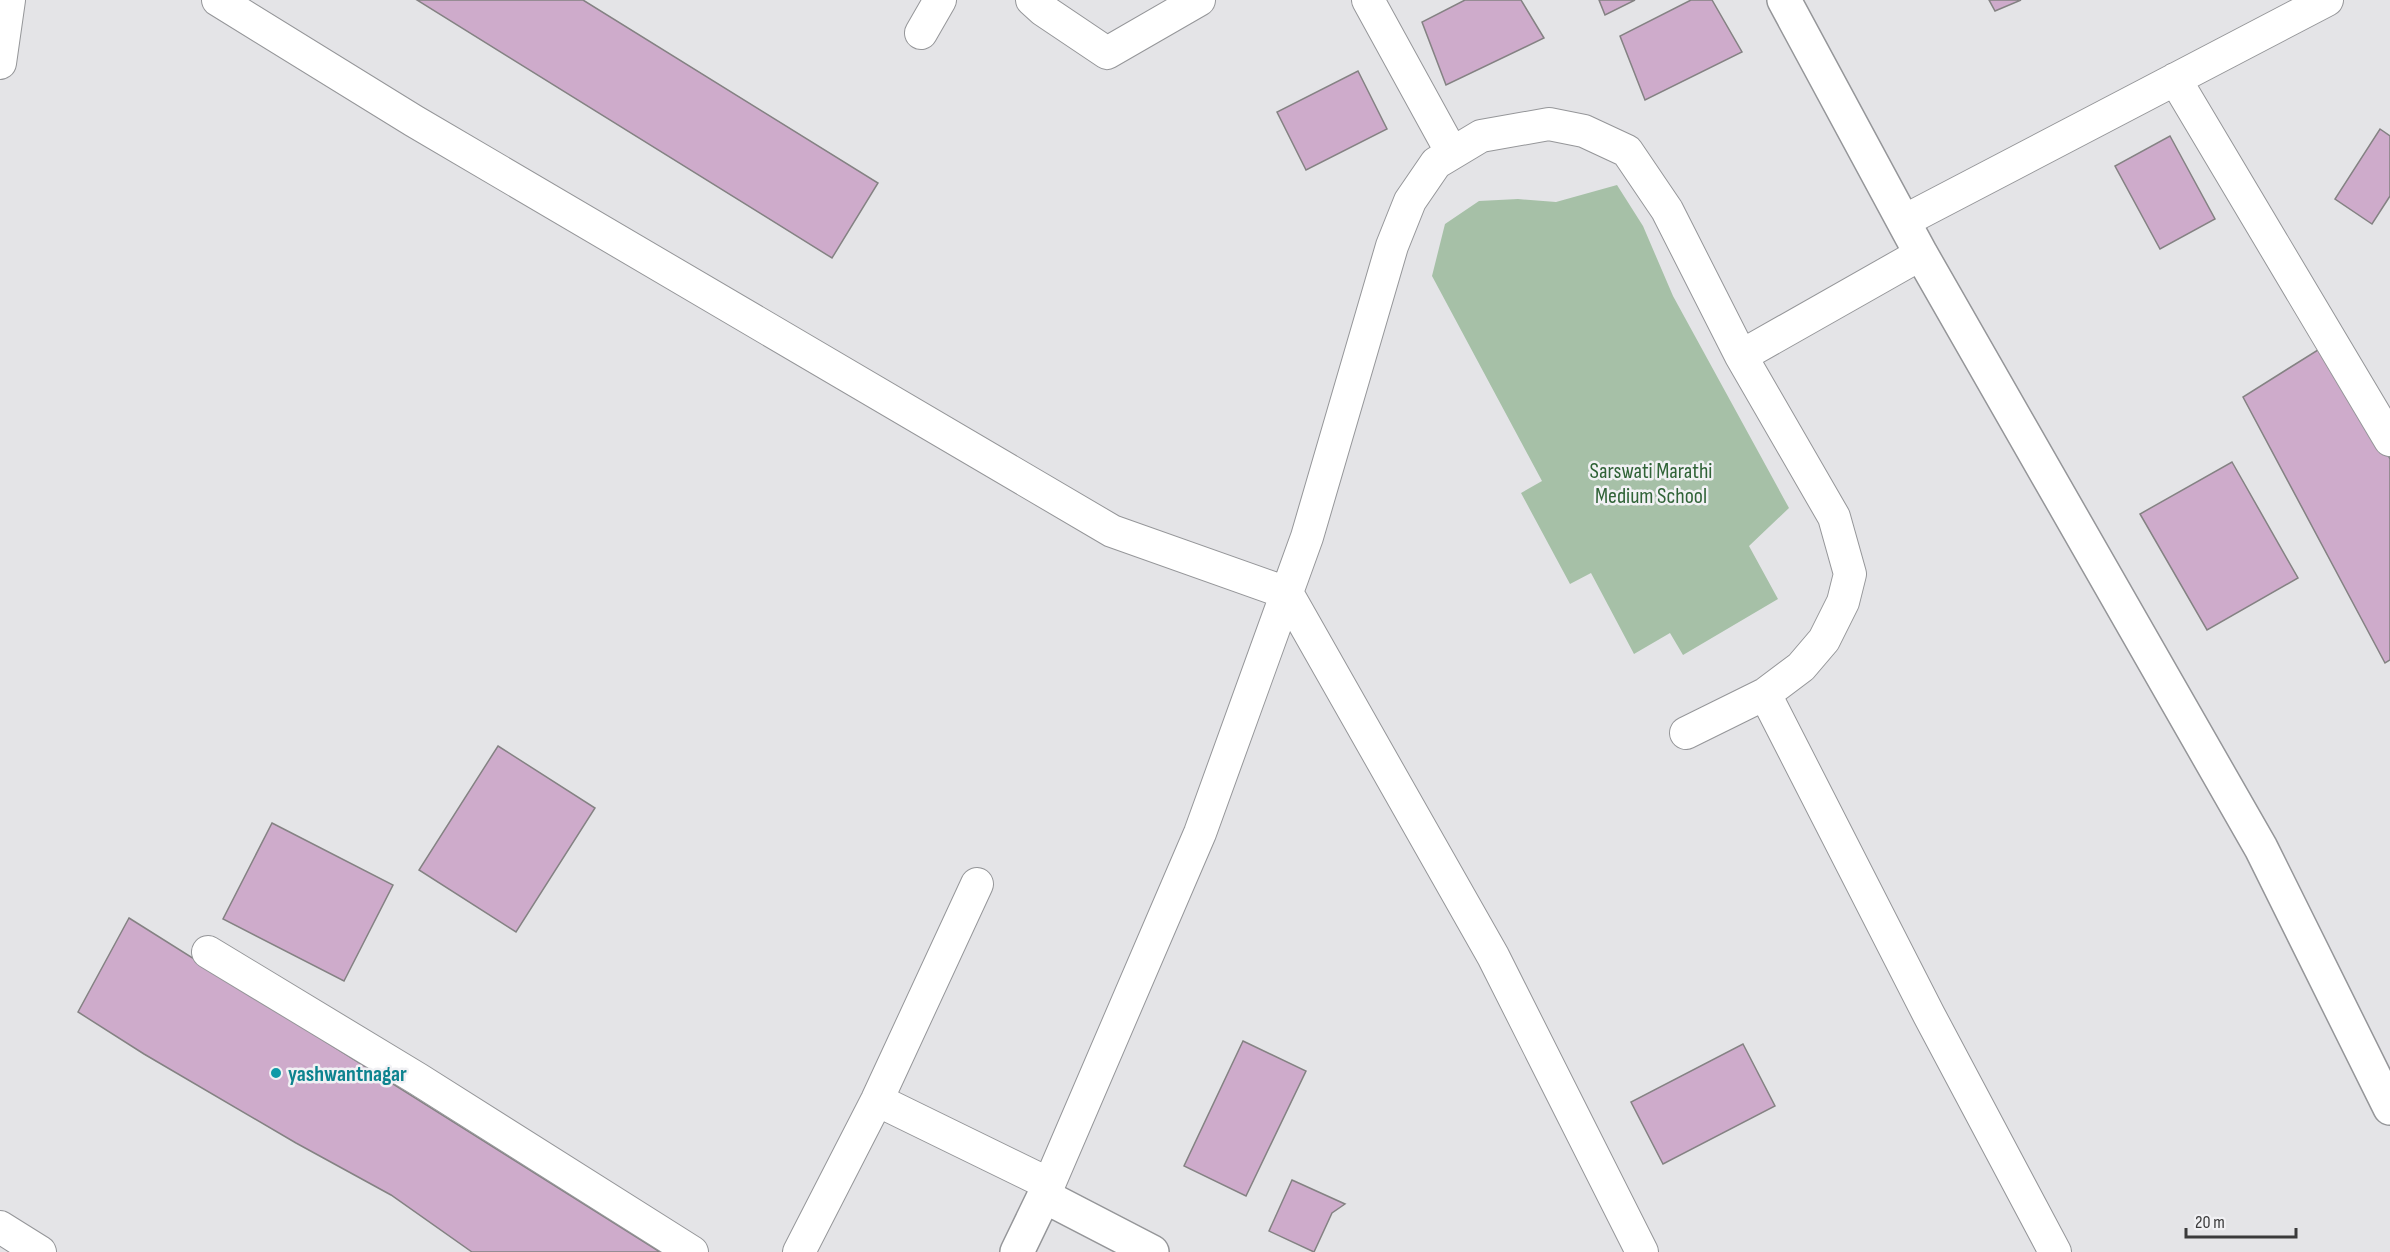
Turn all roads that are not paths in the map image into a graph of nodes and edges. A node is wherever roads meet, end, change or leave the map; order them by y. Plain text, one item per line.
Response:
1 (9, 0) edge
2 (218, 0) edge
3 (940, 0) edge
4 (1032, 0) edge
5 (1199, 0) edge
6 (1368, 0) edge
7 (1784, 0) edge
8 (2327, 0) edge
9 (921, 33) dead end
10 (0, 63) edge
11 (2175, 80) junction
12 (1452, 153) junction
13 (1904, 221) junction
14 (1921, 254) junction
15 (1741, 356) junction
16 (2390, 440) edge
17 (1287, 593) junction
18 (1765, 694) junction
19 (1686, 734) dead end
20 (977, 884) dead end
21 (208, 952) dead end
22 (877, 1100) junction
23 (2390, 1108) edge
24 (1047, 1190) junction
25 (0, 1227) edge
26 (40, 1252) edge
27 (692, 1252) edge
28 (799, 1252) edge
29 (1017, 1252) edge
30 (1152, 1252) edge
31 (1642, 1252) edge
32 (2055, 1252) edge

1 - 10 street
2 - 17 street
3 - 9 street
4 - 5 street
6 - 12 street
7 - 13 street
8 - 11 street
11 - 13 street
11 - 16 street
12 - 15 street
12 - 17 street
13 - 14 street
14 - 15 street
14 - 23 street
15 - 18 street
17 - 24 street
17 - 31 street
18 - 19 street
18 - 32 street
20 - 22 street
21 - 27 street
22 - 24 street
22 - 28 street
24 - 29 street
24 - 30 street
25 - 26 street

